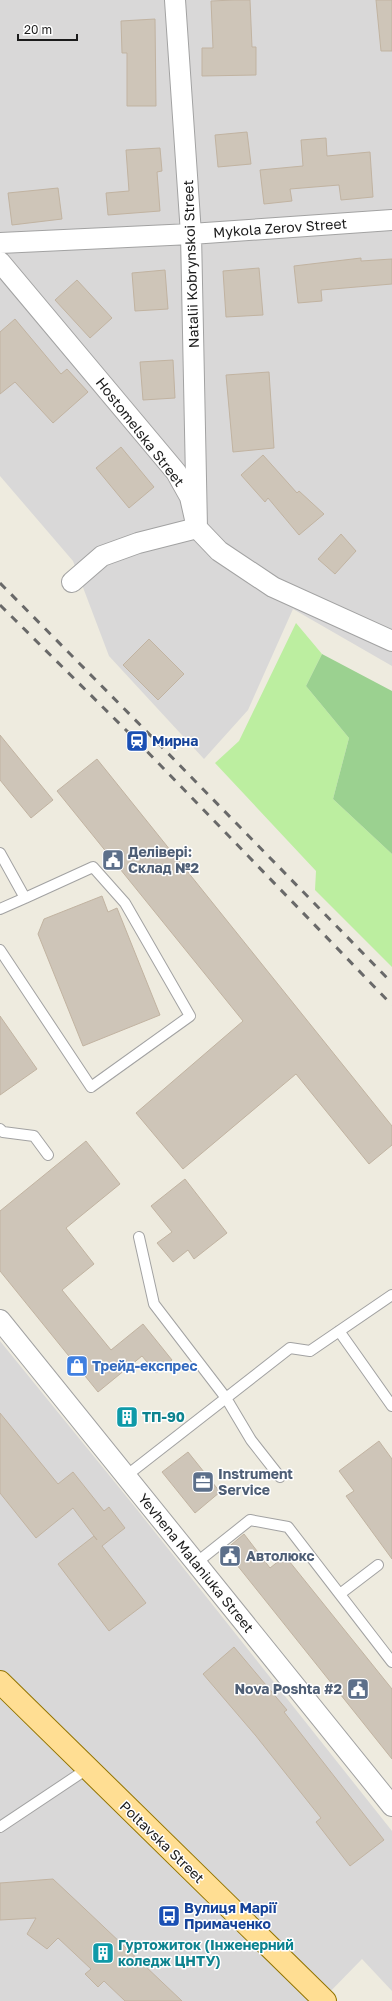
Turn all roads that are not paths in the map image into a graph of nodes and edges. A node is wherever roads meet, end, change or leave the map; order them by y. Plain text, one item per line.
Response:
1 (175, 0) edge
2 (392, 220) edge
3 (191, 234) junction
4 (0, 243) edge
5 (0, 262) edge
6 (197, 528) junction
7 (72, 582) dead end
8 (392, 641) edge
9 (0, 853) edge
10 (25, 898) junction
11 (0, 909) edge
12 (0, 950) edge
13 (0, 1129) edge
14 (48, 1155) dead end
15 (139, 1237) dead end
16 (392, 1294) edge
17 (0, 1320) edge
18 (339, 1331) junction
19 (226, 1398) junction
20 (392, 1406) edge
21 (126, 1476) junction
22 (280, 1477) dead end
23 (196, 1563) junction
24 (378, 1565) dead end
25 (340, 1594) junction
26 (392, 1662) edge
27 (0, 1682) edge
28 (87, 1769) junction
29 (392, 1806) edge
30 (0, 1827) edge
31 (324, 2001) edge

1 - 3 street, Natalii Kobrynskoi Street
2 - 3 street, Mykola Zerov Street
3 - 4 street, Mykola Zerov Street
3 - 6 street, Natalii Kobrynskoi Street
5 - 6 street, Hostomelska Street
6 - 7 street
6 - 8 street
9 - 10 lane
10 - 11 lane
10 - 12 lane
13 - 14 lane
15 - 19 lane
16 - 18 lane
17 - 21 street, Yevhena Malaniuka Street
18 - 19 lane
18 - 20 lane
19 - 21 lane
19 - 22 lane
21 - 23 street, Yevhena Malaniuka Street
23 - 25 lane
23 - 29 street, Yevhena Malaniuka Street
24 - 25 lane
25 - 26 lane
27 - 28 main road, Poltavska Street
28 - 30 lane
28 - 31 main road, Poltavska Street

